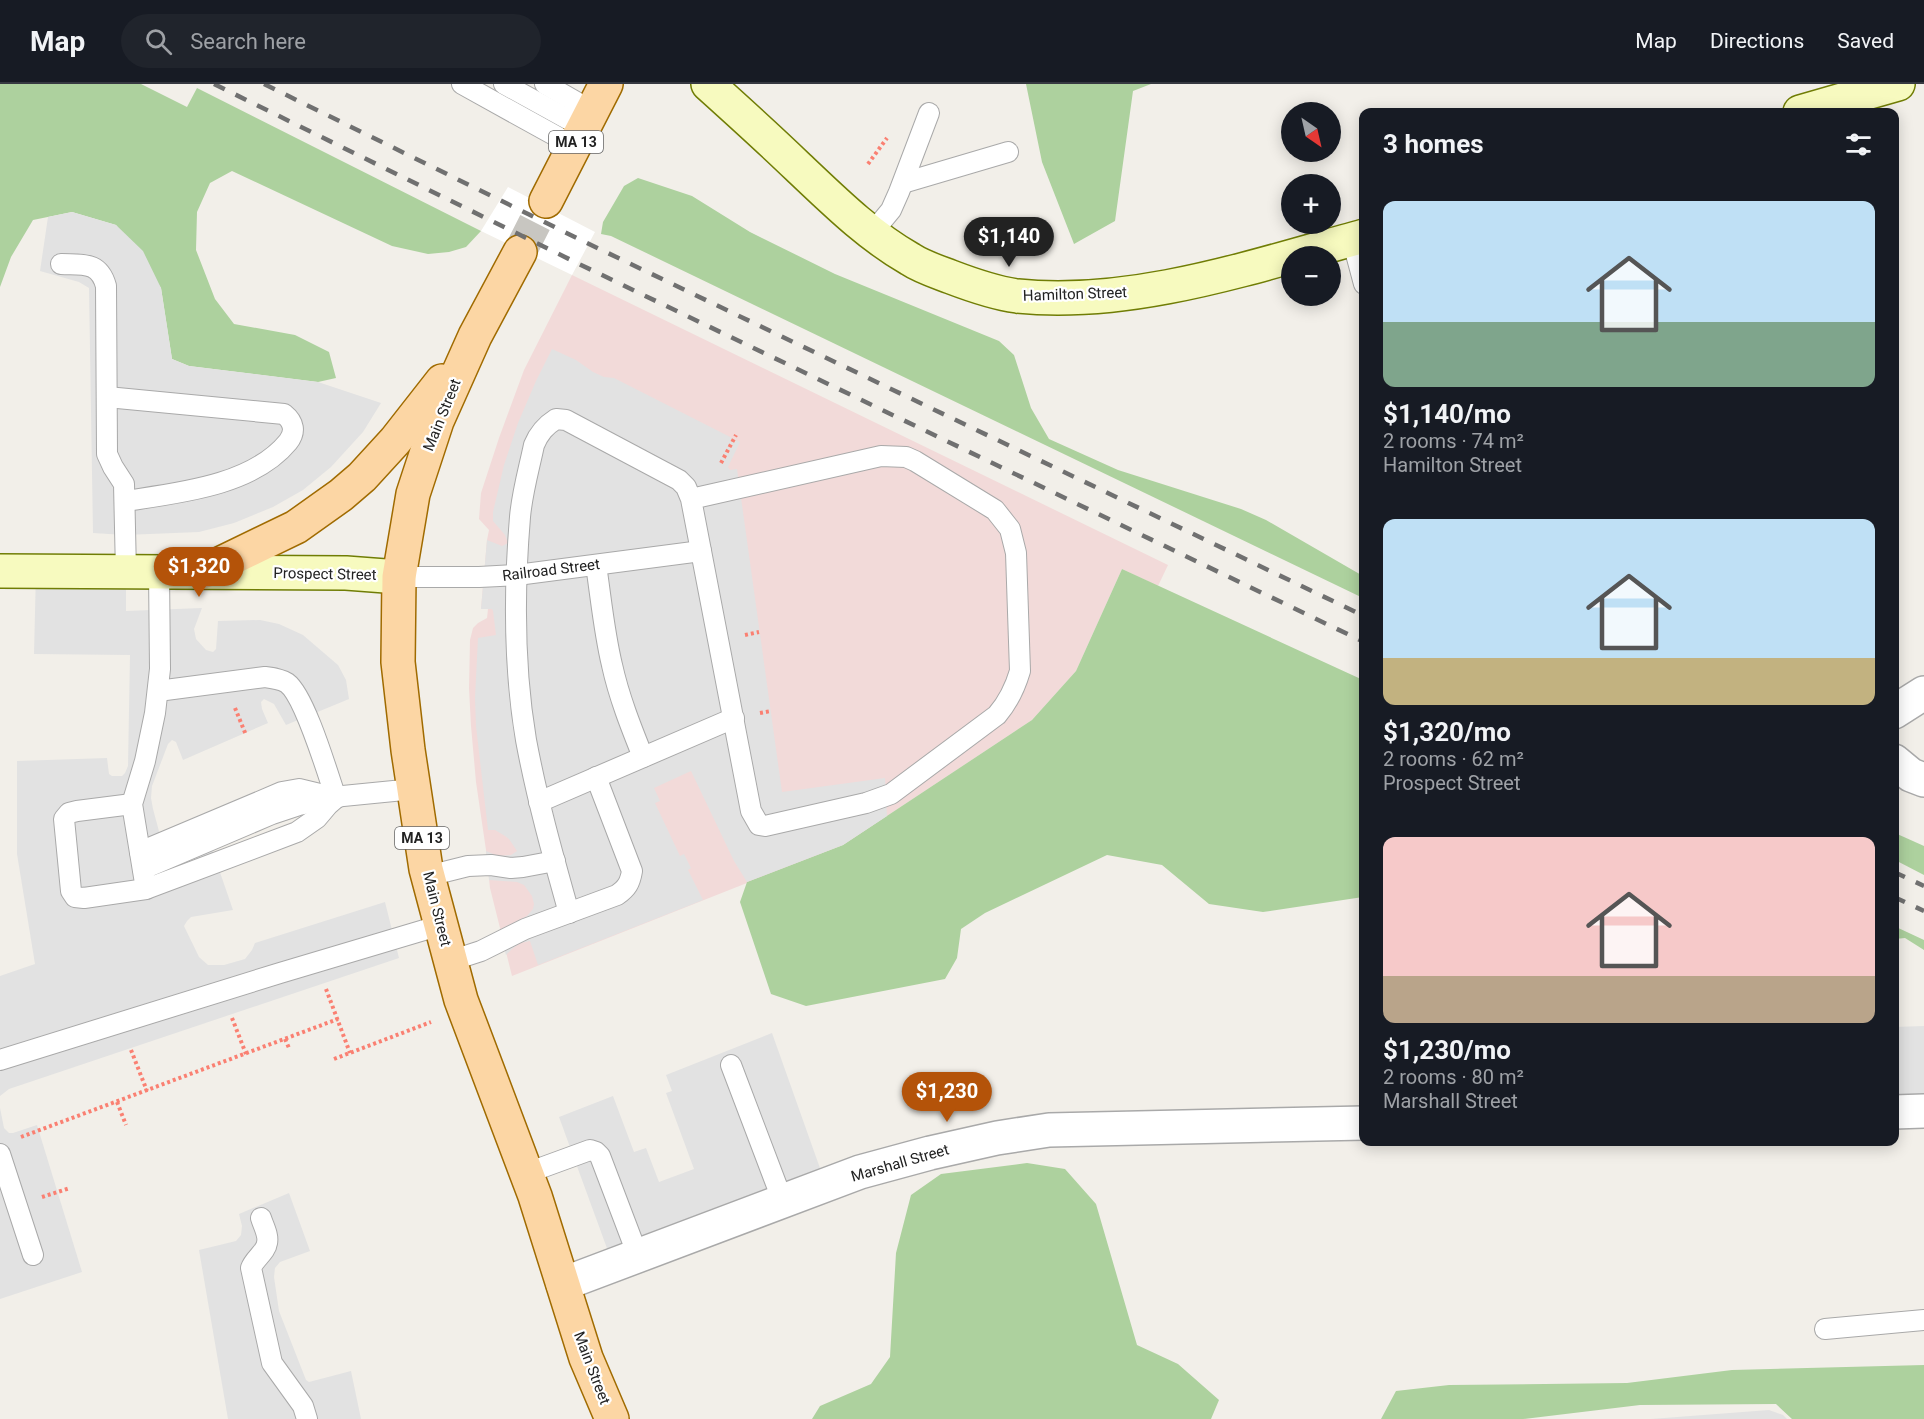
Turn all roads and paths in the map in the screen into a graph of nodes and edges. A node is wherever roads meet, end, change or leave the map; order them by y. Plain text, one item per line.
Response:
1 (462, 84) edge
2 (504, 84) edge
3 (708, 84) edge
4 (1898, 84) edge
5 (547, 85) edge
6 (539, 103) junction
7 (1814, 108) edge
8 (929, 113) dead end
9 (589, 117) edge
10 (529, 122) junction
11 (1008, 152) dead end
12 (903, 183) junction
13 (546, 201) tunnel mouth
14 (872, 233) junction
15 (1358, 237) edge
16 (520, 252) tunnel mouth
17 (61, 264) dead end
18 (475, 336) junction
19 (107, 397) junction
20 (691, 499) junction
21 (125, 501) junction
22 (701, 550) junction
23 (596, 565) junction
24 (0, 571) edge
25 (126, 572) junction
26 (159, 572) junction
27 (203, 572) junction
28 (518, 575) junction
29 (399, 577) junction
30 (158, 691) junction
31 (1924, 693) edge
32 (1899, 708) edge
33 (734, 718) junction
34 (643, 757) junction
35 (1899, 765) edge
36 (596, 777) junction
37 (1924, 780) edge
38 (414, 789) junction
39 (336, 798) junction
40 (539, 802) junction
41 (132, 804) junction
42 (142, 860) junction
43 (555, 861) junction
44 (428, 876) junction
45 (146, 889) junction
46 (569, 913) junction
47 (441, 925) junction
48 (450, 961) junction
49 (317, 962) junction
50 (223, 991) junction
51 (338, 1019) junction
52 (121, 1022) junction
53 (432, 1022) dead end
54 (285, 1039) junction
55 (289, 1048) dead end
56 (350, 1053) junction
57 (246, 1054) junction
58 (334, 1059) dead end
59 (0, 1060) edge
60 (731, 1065) dead end
61 (174, 1080) junction
62 (178, 1088) dead end
63 (147, 1091) junction
64 (117, 1102) junction
65 (1924, 1111) edge
66 (1899, 1112) edge
67 (1359, 1123) edge
68 (126, 1125) dead end
69 (19, 1138) dead end
70 (0, 1154) edge
71 (527, 1173) junction
72 (783, 1202) junction
73 (261, 1218) dead end
74 (33, 1255) dead end
75 (638, 1256) junction
76 (563, 1284) junction
77 (1924, 1320) edge
78 (1825, 1329) dead end
79 (307, 1419) edge
80 (612, 1419) edge

1 - 10 lane
2 - 6 lane
3 - 14 main road, Hamilton Street
4 - 7 main road
5 - 6 lane
5 - 9 lane
6 - 9 lane
6 - 10 lane
8 - 12 lane
9 - 10 lane
9 - 13 main road, MA 13
11 - 12 lane
12 - 14 lane
14 - 15 main road, Hamilton Street
16 - 18 main road, Main Street / MA 13
17 - 19 lane
18 - 27 main road
18 - 29 main road, Main Street / MA 13
19 - 21 lane
19 - 21 lane
20 - 22 lane
20 - 28 lane
20 - 33 lane
21 - 25 lane
22 - 23 lane, Railroad Street
22 - 33 lane
23 - 28 lane, Railroad Street
23 - 34 lane
24 - 25 main road, Prospect Street
25 - 26 main road, Prospect Street
26 - 27 main road, Prospect Street
26 - 30 lane
27 - 29 main road, Prospect Street
28 - 29 lane, Railroad Street
28 - 40 lane
29 - 38 main road, Main Street / MA 13
30 - 39 lane
30 - 41 lane
31 - 32 street
33 - 34 lane
34 - 36 lane
35 - 37 street
36 - 40 lane
36 - 46 lane
38 - 39 lane
38 - 44 main road, Main Street / MA 13
39 - 42 lane
39 - 45 lane
40 - 43 lane
41 - 42 lane
41 - 45 lane
42 - 45 lane
43 - 44 lane
43 - 46 lane
44 - 47 main road, Main Street / MA 13
46 - 48 lane
47 - 48 main road, Main Street / MA 13
47 - 49 lane
48 - 71 main road, Main Street / MA 13
49 - 50 lane
49 - 51 path
50 - 52 lane
50 - 57 path
51 - 54 path
51 - 56 path
52 - 59 lane
52 - 63 path
53 - 56 path
54 - 55 path
54 - 57 path
56 - 58 path
57 - 61 path
60 - 72 lane
61 - 62 path
61 - 63 path
63 - 64 path
64 - 68 path
64 - 69 path
65 - 66 street
67 - 72 street, Marshall Street
70 - 74 lane
71 - 75 lane
71 - 76 main road, Main Street / MA 13
72 - 75 street, Marshall Street
73 - 79 lane
75 - 76 street, Marshall Street
76 - 80 main road, Main Street / MA 13
77 - 78 lane

